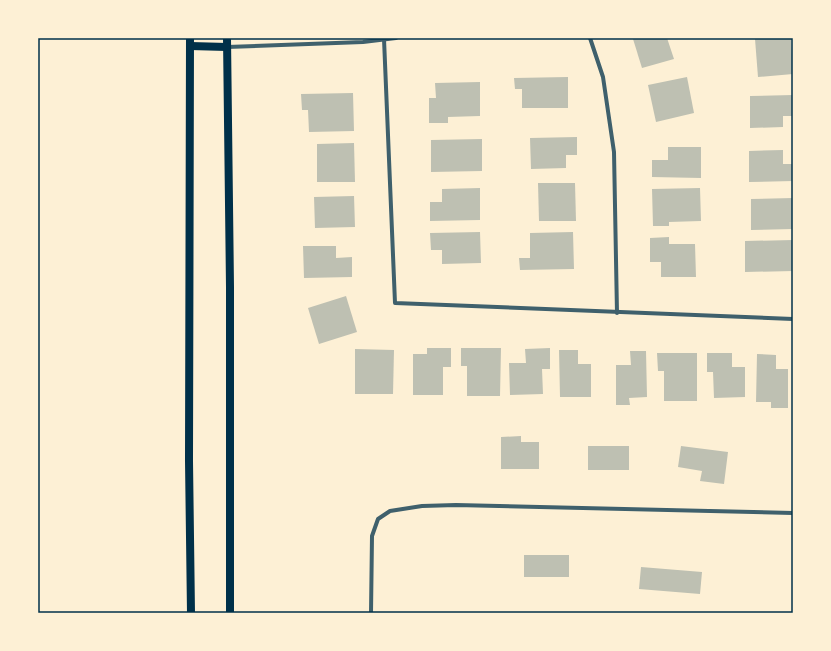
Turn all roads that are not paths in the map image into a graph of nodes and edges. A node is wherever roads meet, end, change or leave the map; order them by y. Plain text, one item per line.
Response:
1 (227, 38) edge
2 (396, 38) edge
3 (590, 38) edge
4 (384, 39) junction
5 (190, 42) edge
6 (227, 47) junction
7 (617, 312) junction
8 (793, 318) edge
9 (793, 513) edge
10 (191, 613) edge
11 (230, 613) edge
12 (370, 613) edge

1 - 6 main road
2 - 4 street
3 - 7 street
4 - 6 street
4 - 7 street
5 - 6 main road
5 - 10 main road
6 - 11 main road
7 - 8 street
9 - 12 street

